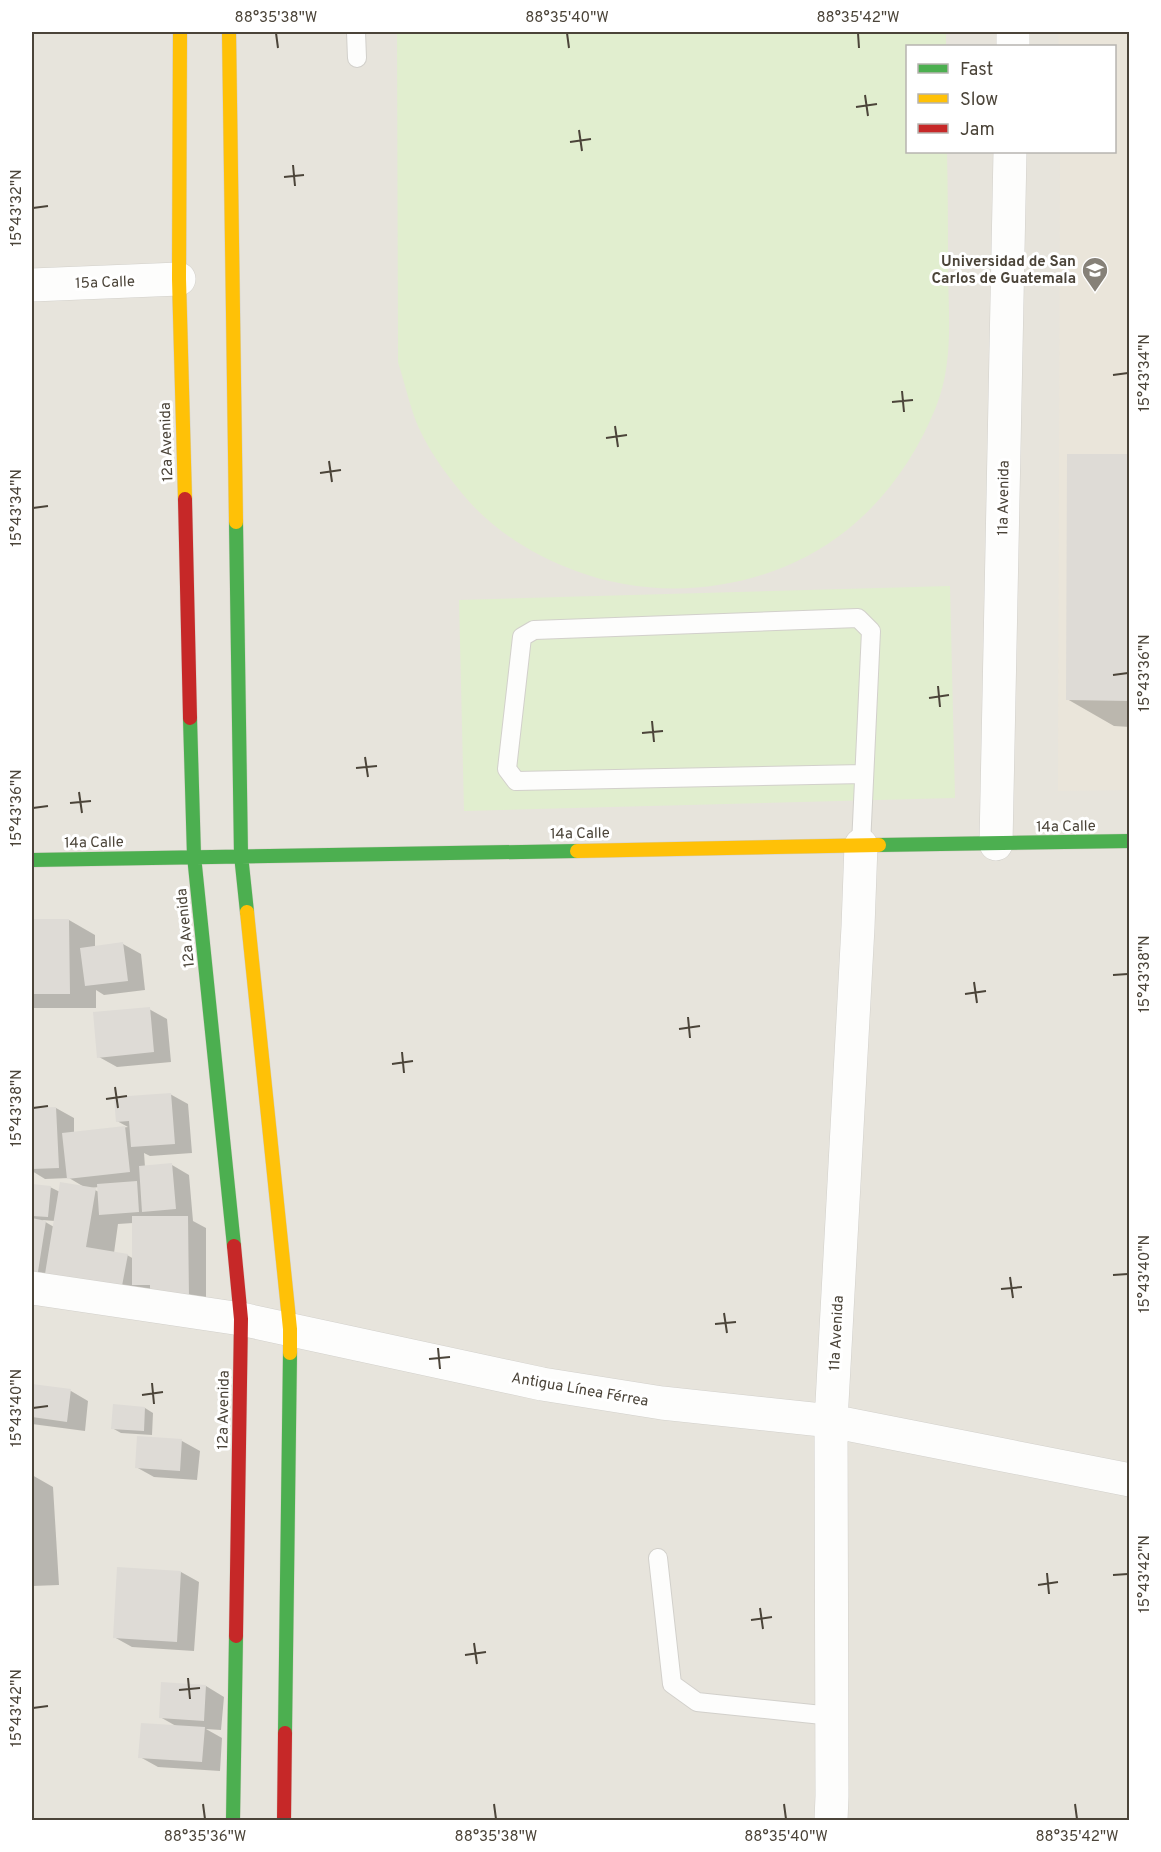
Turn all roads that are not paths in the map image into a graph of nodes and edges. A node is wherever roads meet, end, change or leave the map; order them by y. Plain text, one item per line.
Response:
1 (180, 32) edge
2 (230, 32) edge
3 (356, 32) edge
4 (357, 58) dead end
5 (1010, 153) edge
6 (179, 279) junction
7 (32, 285) edge
8 (864, 774) junction
9 (1130, 841) edge
10 (996, 844) junction
11 (861, 845) junction
12 (242, 855) junction
13 (194, 856) junction
14 (32, 860) edge
15 (32, 1288) edge
16 (241, 1319) junction
17 (290, 1329) junction
18 (831, 1421) junction
19 (1130, 1479) edge
20 (658, 1558) dead end
21 (832, 1716) junction
22 (284, 1817) edge
23 (233, 1821) edge
24 (831, 1821) edge

1 - 6 main road, 12a Avenida
2 - 12 main road
3 - 4 lane
5 - 10 street, 11a Avenida
6 - 7 street, 15a Calle
6 - 13 main road, 12a Avenida
8 - 8 lane
8 - 11 lane
9 - 10 main road, 14a Calle
10 - 11 main road, 14a Calle
11 - 12 main road, 14a Calle
11 - 18 street, 11a Avenida
12 - 13 main road, 14a Calle
12 - 17 main road
13 - 14 main road, 14a Calle
13 - 16 main road, 12a Avenida
15 - 16 street, Antigua Línea Férrea
16 - 17 street, Antigua Línea Férrea
16 - 23 main road, 12a Avenida
17 - 18 street, Antigua Línea Férrea
17 - 22 main road
18 - 19 street, Antigua Línea Férrea
18 - 21 street, 11a Avenida
20 - 21 lane
21 - 24 street, 11a Avenida

